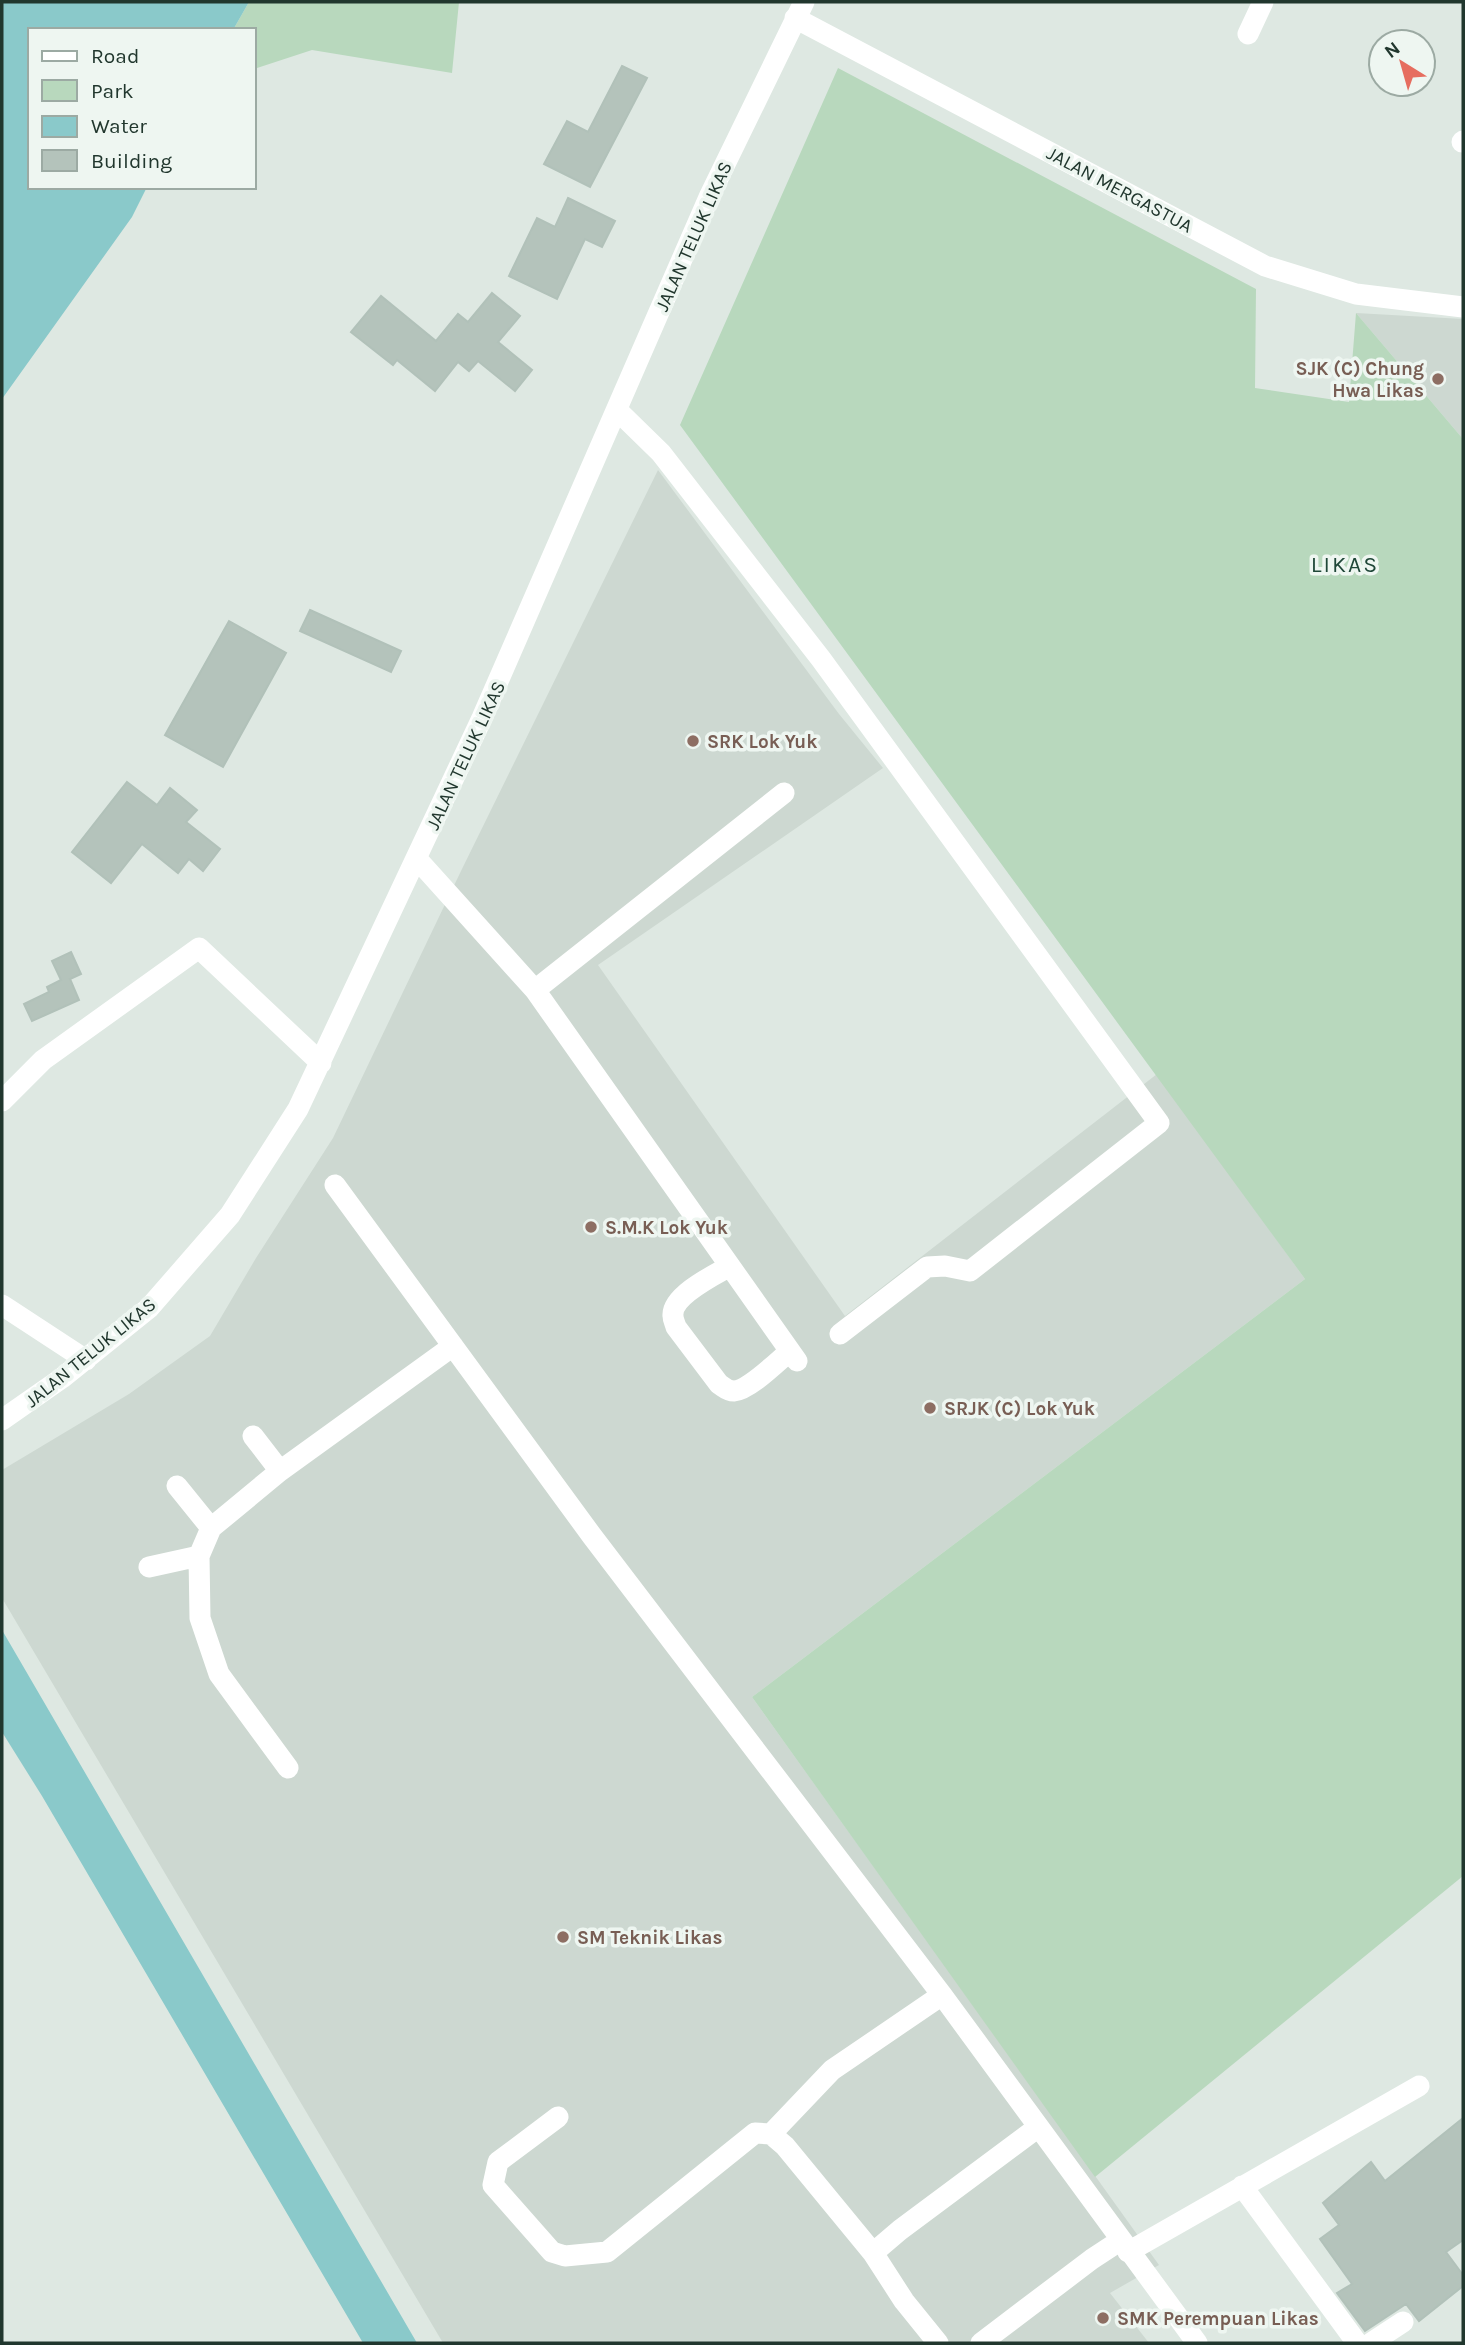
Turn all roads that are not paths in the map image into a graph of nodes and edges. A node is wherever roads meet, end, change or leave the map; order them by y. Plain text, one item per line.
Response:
1 (1263, 2) edge
2 (800, 10) edge
3 (1248, 34) dead end
4 (1463, 307) edge
5 (618, 411) junction
6 (784, 793) dead end
7 (417, 859) junction
8 (534, 990) junction
9 (321, 1063) junction
10 (2, 1101) edge
11 (335, 1185) dead end
12 (730, 1266) junction
13 (2, 1305) edge
14 (840, 1334) dead end
15 (453, 1346) junction
16 (86, 1360) junction
17 (2, 1420) edge
18 (253, 1436) dead end
19 (280, 1471) junction
20 (177, 1486) dead end
21 (211, 1528) junction
22 (199, 1556) junction
23 (149, 1567) dead end
24 (288, 1768) dead end
25 (942, 1995) junction
26 (1419, 2086) dead end
27 (558, 2117) dead end
28 (1037, 2128) junction
29 (771, 2133) junction
30 (1242, 2186) junction
31 (1125, 2246) junction
32 (873, 2253) junction
33 (1403, 2322) dead end
34 (937, 2343) edge
35 (981, 2343) edge
36 (1197, 2343) edge
37 (1357, 2343) edge
38 (1371, 2343) edge

1 - 3 street
2 - 4 street, JALAN MERGASTUA
2 - 5 street, JALAN TELUK LIKAS
5 - 7 street, JALAN TELUK LIKAS
5 - 14 street
6 - 8 street
7 - 8 street
7 - 9 street, JALAN TELUK LIKAS
8 - 12 street
9 - 10 street
9 - 16 street, JALAN TELUK LIKAS
11 - 15 street
12 - 12 street
13 - 16 street
15 - 19 street
15 - 25 street
16 - 17 street, JALAN TELUK LIKAS
18 - 19 street
19 - 21 street
20 - 21 street
21 - 22 street
22 - 23 street
22 - 24 street
25 - 28 street
25 - 29 street
26 - 30 street
27 - 29 street
28 - 31 street
28 - 32 street
29 - 32 street
30 - 31 street
30 - 37 street
31 - 35 street
31 - 36 street
32 - 34 street
33 - 38 street

